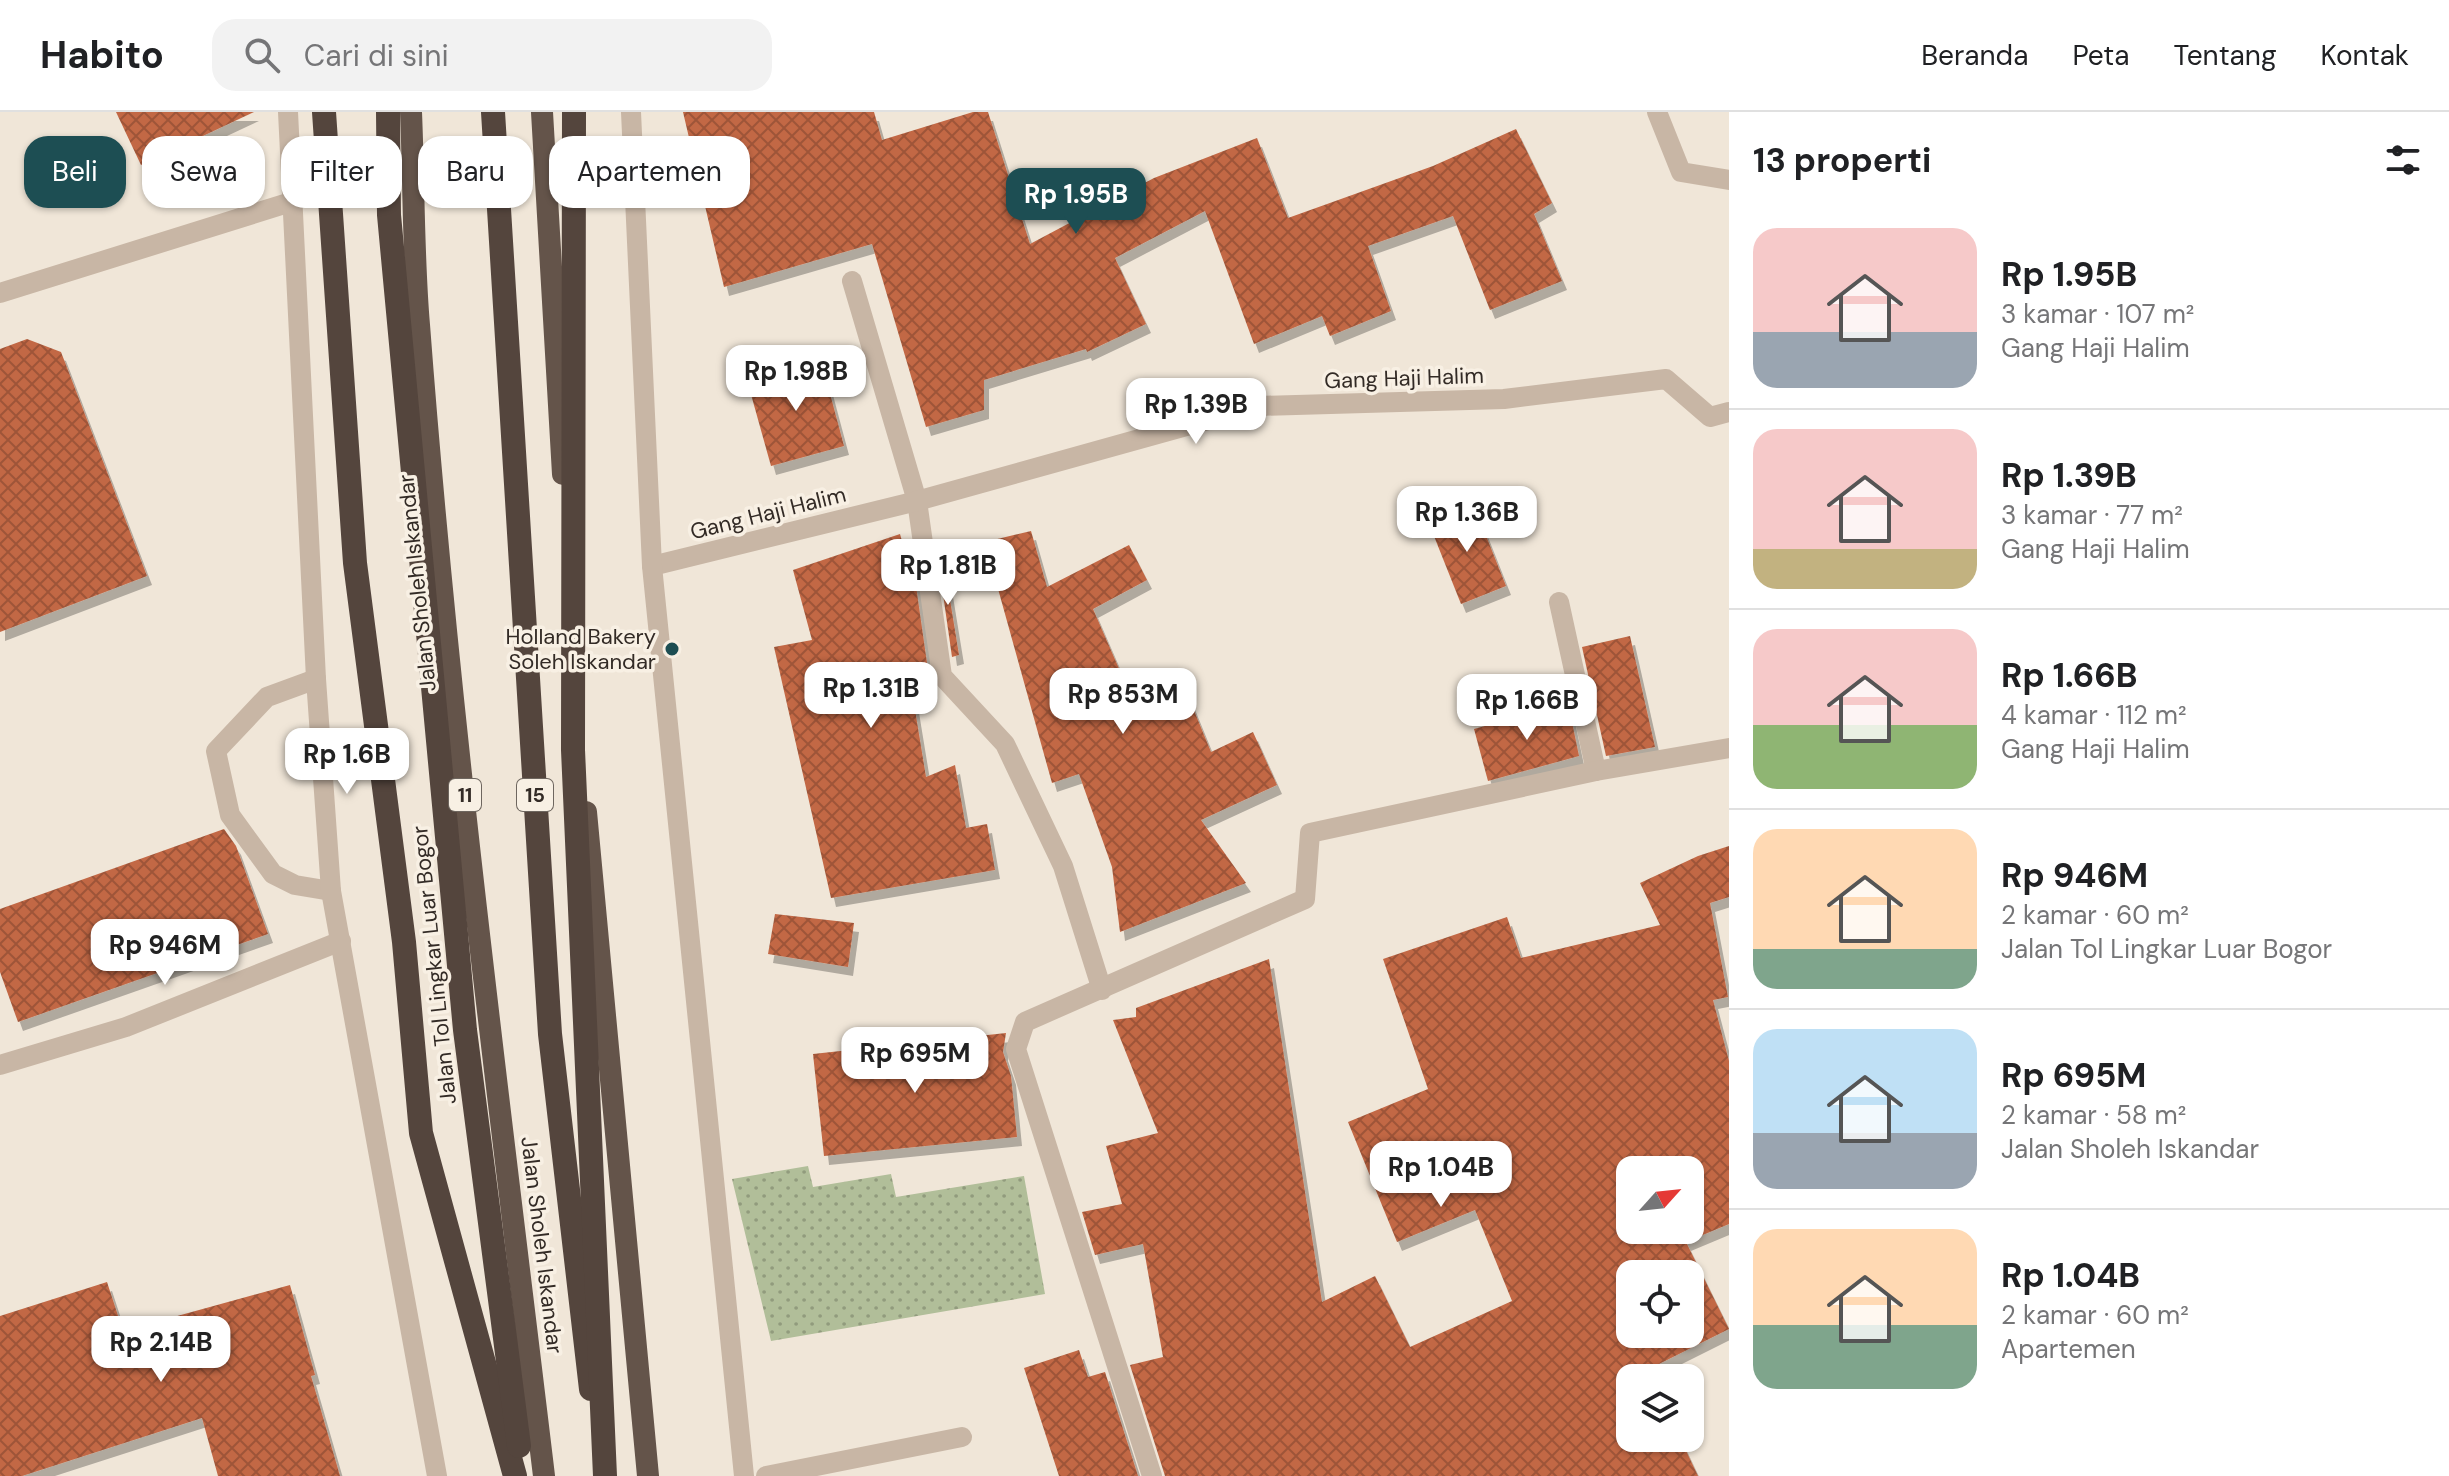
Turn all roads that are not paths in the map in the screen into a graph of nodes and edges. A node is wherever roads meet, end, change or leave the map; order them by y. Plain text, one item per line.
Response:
1 (288, 112) edge
2 (324, 112) edge
3 (388, 112) edge
4 (411, 112) edge
5 (493, 112) edge
6 (542, 112) edge
7 (574, 112) edge
8 (631, 112) edge
9 (1657, 112) edge
10 (289, 136) edge
11 (1729, 180) edge
12 (281, 205) edge
13 (291, 208) edge
14 (852, 281) dead end
15 (0, 293) edge
16 (1729, 412) edge
17 (917, 501) junction
18 (652, 566) junction
19 (1559, 602) dead end
20 (316, 679) junction
21 (1729, 748) edge
22 (1596, 771) junction
23 (331, 891) junction
24 (341, 941) junction
25 (1102, 990) junction
26 (0, 1065) edge
27 (962, 1437) dead end
28 (437, 1476) edge
29 (515, 1476) edge
30 (523, 1476) edge
31 (544, 1476) edge
32 (603, 1476) edge
33 (648, 1476) edge
34 (744, 1476) edge
35 (766, 1476) edge
36 (1152, 1476) edge

1 - 10 street
2 - 29 highway
3 - 30 highway, Jalan Tol Lingkar Luar Bogor
4 - 31 highway, Jalan Sholeh Iskandar / 11
5 - 32 highway, 15, bridge
6 - 33 highway
7 - 32 highway, bridge
8 - 18 street
9 - 11 street
12 - 15 street
13 - 20 street
14 - 17 street
16 - 17 street, Gang Haji Halim
17 - 18 street, Gang Haji Halim
17 - 25 street
18 - 34 street
19 - 22 street
20 - 23 street
20 - 23 street
21 - 22 street
22 - 25 street
23 - 24 street
24 - 26 street
24 - 28 street
25 - 36 street
27 - 35 street

